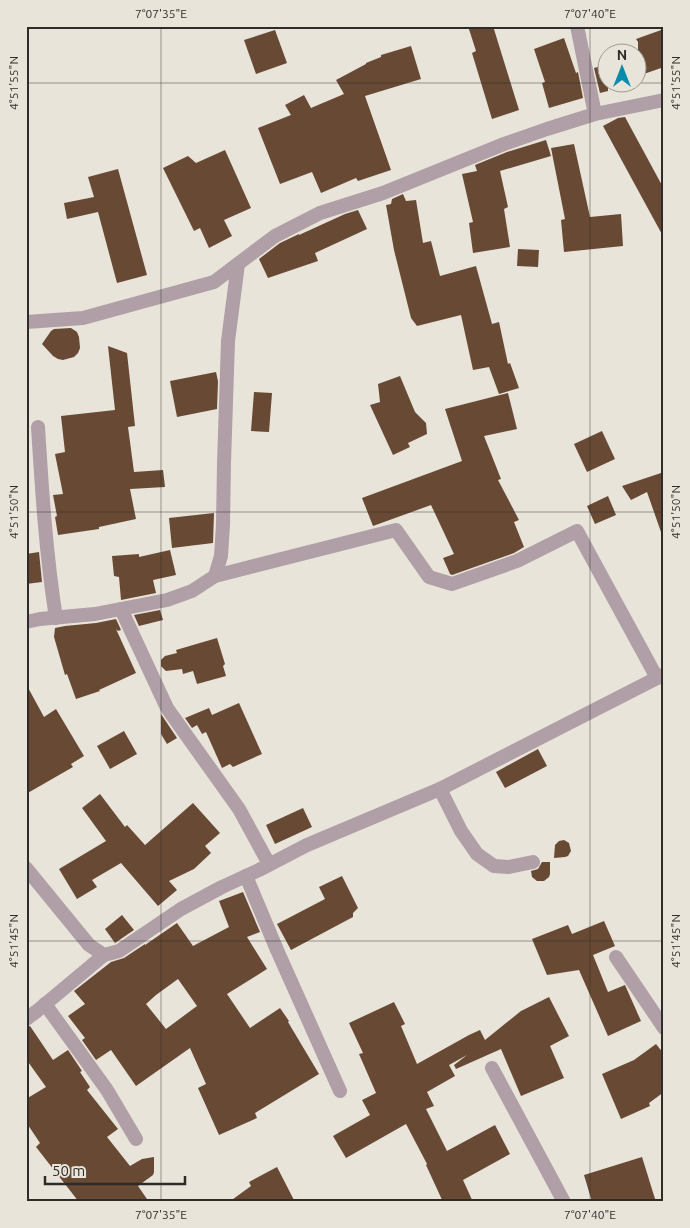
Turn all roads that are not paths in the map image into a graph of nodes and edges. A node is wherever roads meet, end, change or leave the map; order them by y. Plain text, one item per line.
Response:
1 (577, 26) edge
2 (664, 100) edge
3 (596, 114) junction
4 (238, 264) junction
5 (26, 322) edge
6 (38, 427) dead end
7 (215, 576) junction
8 (121, 610) junction
9 (56, 618) junction
10 (26, 622) edge
11 (660, 676) edge
12 (440, 789) junction
13 (533, 862) dead end
14 (269, 864) junction
15 (26, 868) edge
16 (246, 876) junction
17 (104, 955) junction
18 (616, 957) dead end
19 (45, 1004) junction
20 (26, 1019) edge
21 (664, 1028) edge
22 (492, 1068) dead end
23 (340, 1091) dead end
24 (136, 1139) dead end
25 (564, 1202) edge

1 - 3 street
2 - 3 street
3 - 4 street
4 - 5 street
4 - 7 street
6 - 9 street
7 - 8 street
7 - 11 street
8 - 9 street
8 - 14 street
9 - 10 street
11 - 12 street
12 - 13 street
12 - 14 street
14 - 16 street
15 - 17 street
16 - 17 street
16 - 23 street
17 - 19 street
18 - 21 street
19 - 20 street
19 - 24 street
22 - 25 street

